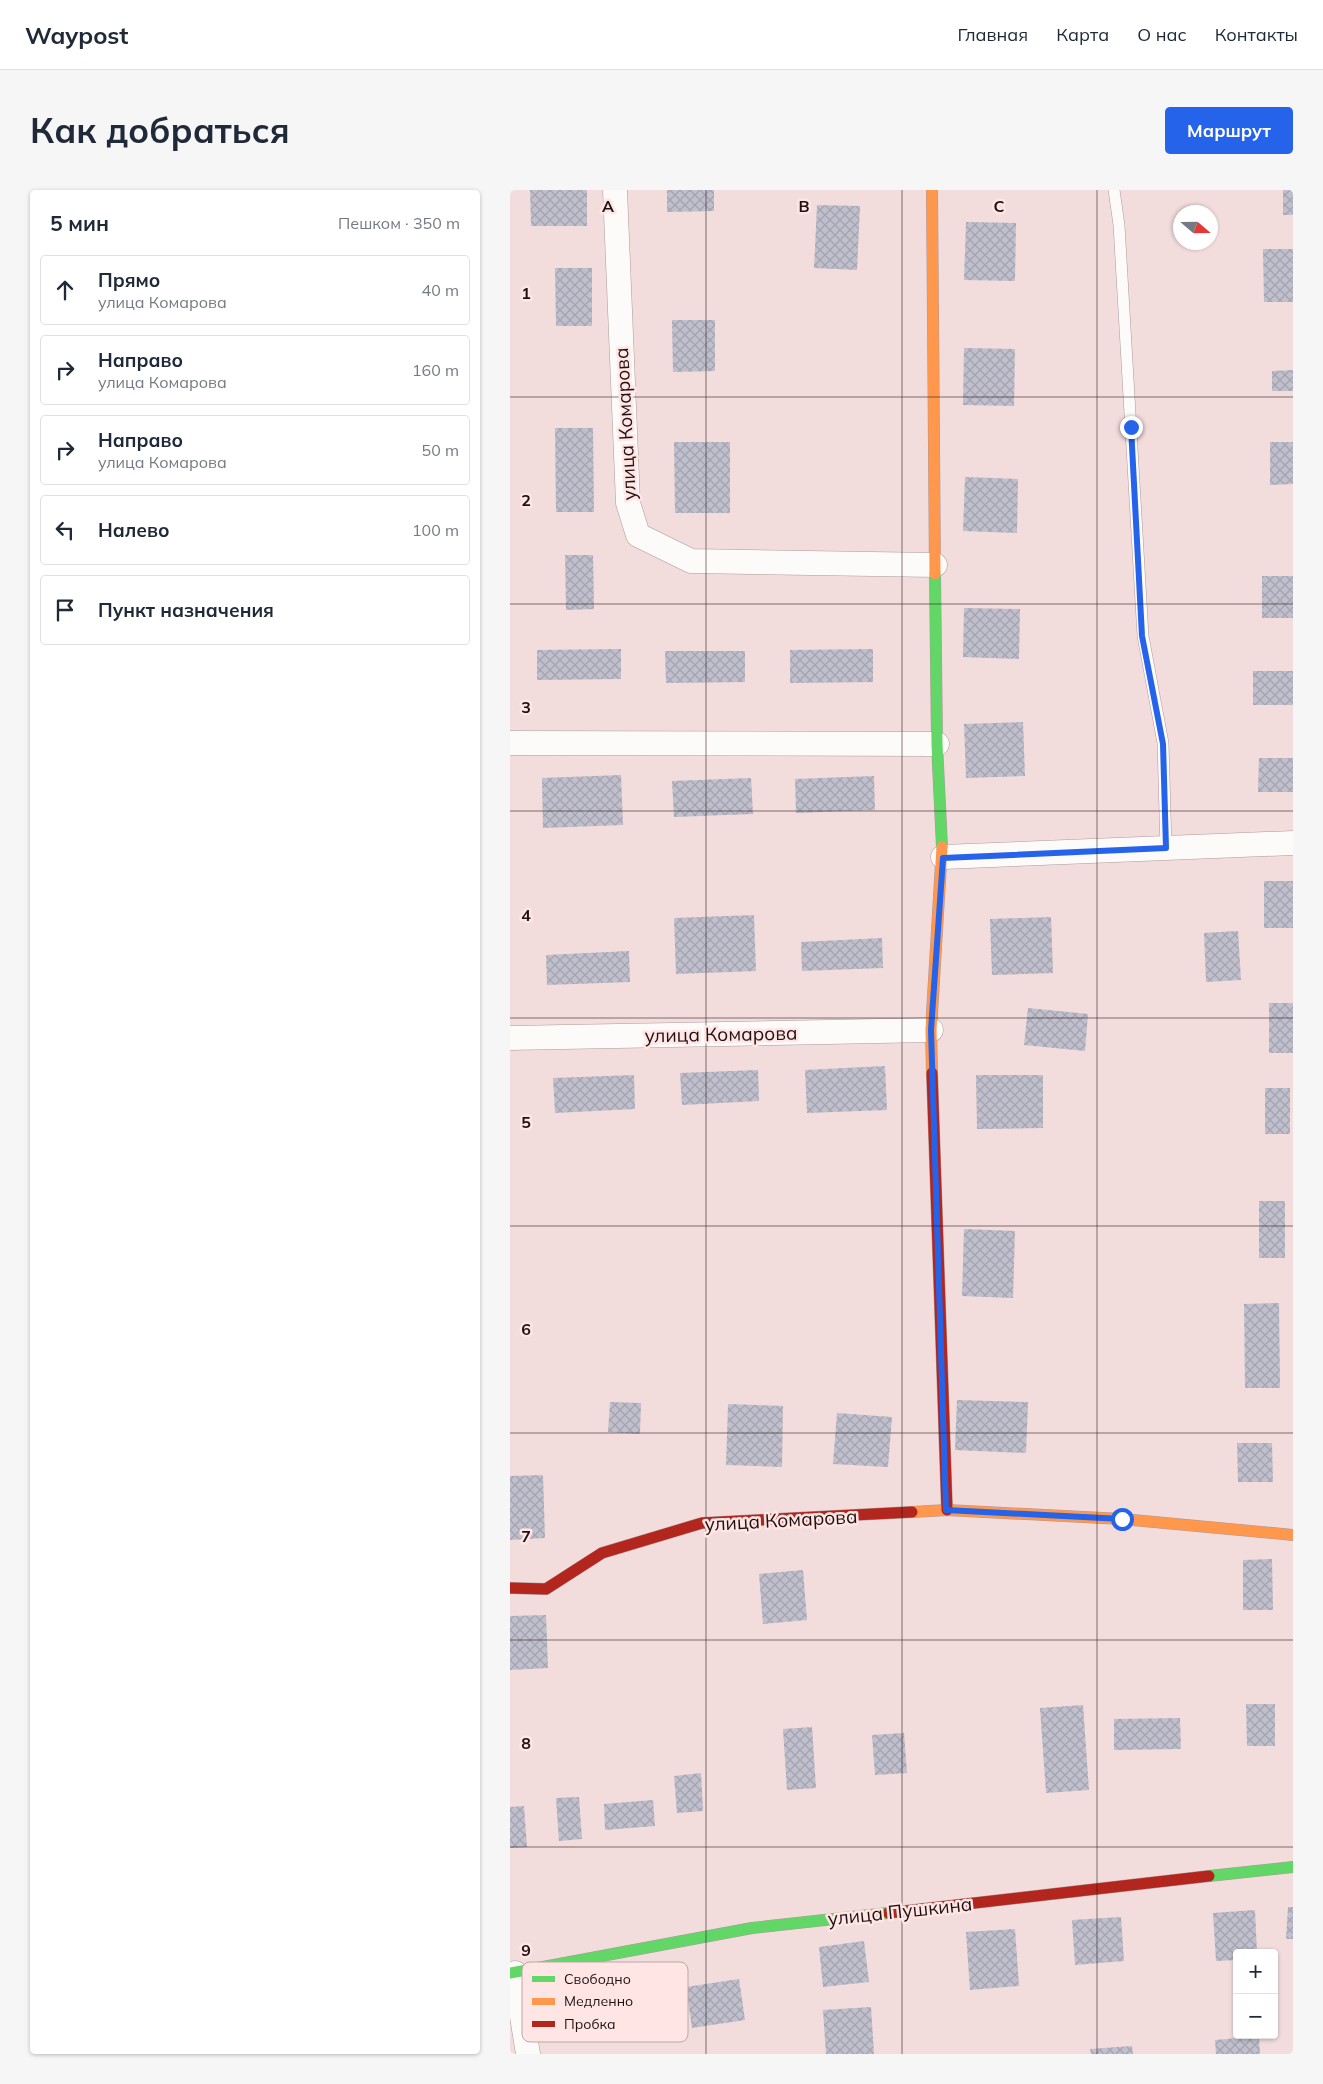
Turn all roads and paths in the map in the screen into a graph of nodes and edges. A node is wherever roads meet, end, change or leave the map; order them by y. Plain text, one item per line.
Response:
1 (615, 190) edge
2 (932, 190) edge
3 (1114, 190) edge
4 (934, 566) junction
5 (510, 743) edge
6 (937, 744) junction
7 (1293, 843) edge
8 (1166, 848) junction
9 (943, 858) junction
10 (931, 1030) junction
11 (510, 1038) edge
12 (946, 1510) junction
13 (1293, 1535) edge
14 (510, 1588) edge
15 (1293, 1867) edge
16 (571, 1962) edge
17 (513, 1973) edge
18 (522, 2022) edge

1 - 4 street, улица Комарова
2 - 4 street
3 - 8 lane
4 - 6 street
5 - 6 street
6 - 9 street
7 - 8 street
8 - 9 street
9 - 10 street
10 - 11 street, улица Комарова
10 - 12 street
12 - 13 street, улица Комарова
12 - 14 street, улица Комарова
15 - 16 street, улица Пушкина
17 - 18 street

